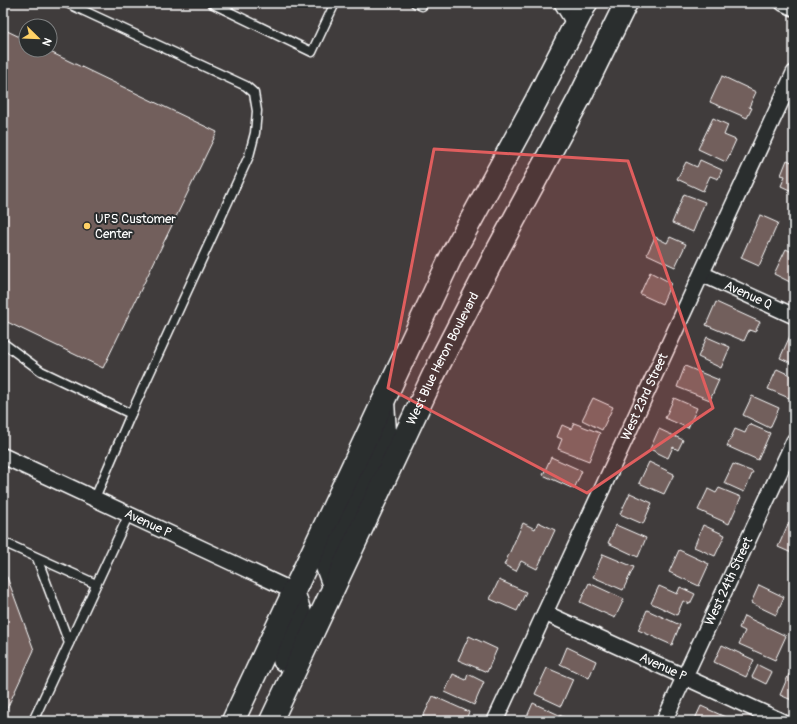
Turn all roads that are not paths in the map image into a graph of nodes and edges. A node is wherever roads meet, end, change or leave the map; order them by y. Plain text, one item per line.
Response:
1 (67, 3) edge
2 (211, 3) edge
3 (335, 3) edge
4 (562, 3) edge
5 (586, 3) edge
6 (626, 3) edge
7 (783, 3) edge
8 (794, 8) edge
9 (575, 24) junction
10 (794, 73) edge
11 (702, 274) junction
12 (794, 316) edge
13 (3, 343) edge
14 (383, 401) junction
15 (131, 414) junction
16 (794, 441) edge
17 (3, 456) edge
18 (95, 498) junction
19 (129, 514) junction
20 (3, 542) edge
21 (37, 558) junction
22 (96, 584) junction
23 (334, 586) junction
24 (293, 591) junction
25 (545, 613) junction
26 (69, 643) junction
27 (684, 677) junction
28 (33, 721) edge
29 (233, 721) edge
30 (256, 721) edge
31 (271, 721) edge
32 (495, 721) edge
33 (664, 721) edge
34 (781, 721) edge

1 - 15 lane
2 - 3 lane
4 - 9 street
5 - 9 main road
6 - 23 main road, West Blue Heron Boulevard
7 - 8 street
9 - 14 main road
10 - 11 street, West 23rd Street
11 - 12 street, Avenue Q
11 - 25 street, West 23rd Street
13 - 15 lane
14 - 23 main road
14 - 24 main road
15 - 18 lane
16 - 27 street, West 24th Street
17 - 18 street, Avenue P
18 - 19 street, Avenue P
19 - 22 lane
19 - 24 street, Avenue P
20 - 21 lane
21 - 22 lane
21 - 26 lane
22 - 26 lane
23 - 31 main road, West Blue Heron Boulevard
24 - 29 main road
24 - 30 main road
25 - 27 street, Avenue P
25 - 32 street, West 23rd Street
26 - 28 lane
27 - 33 street, West 24th Street
27 - 34 street, Avenue P

